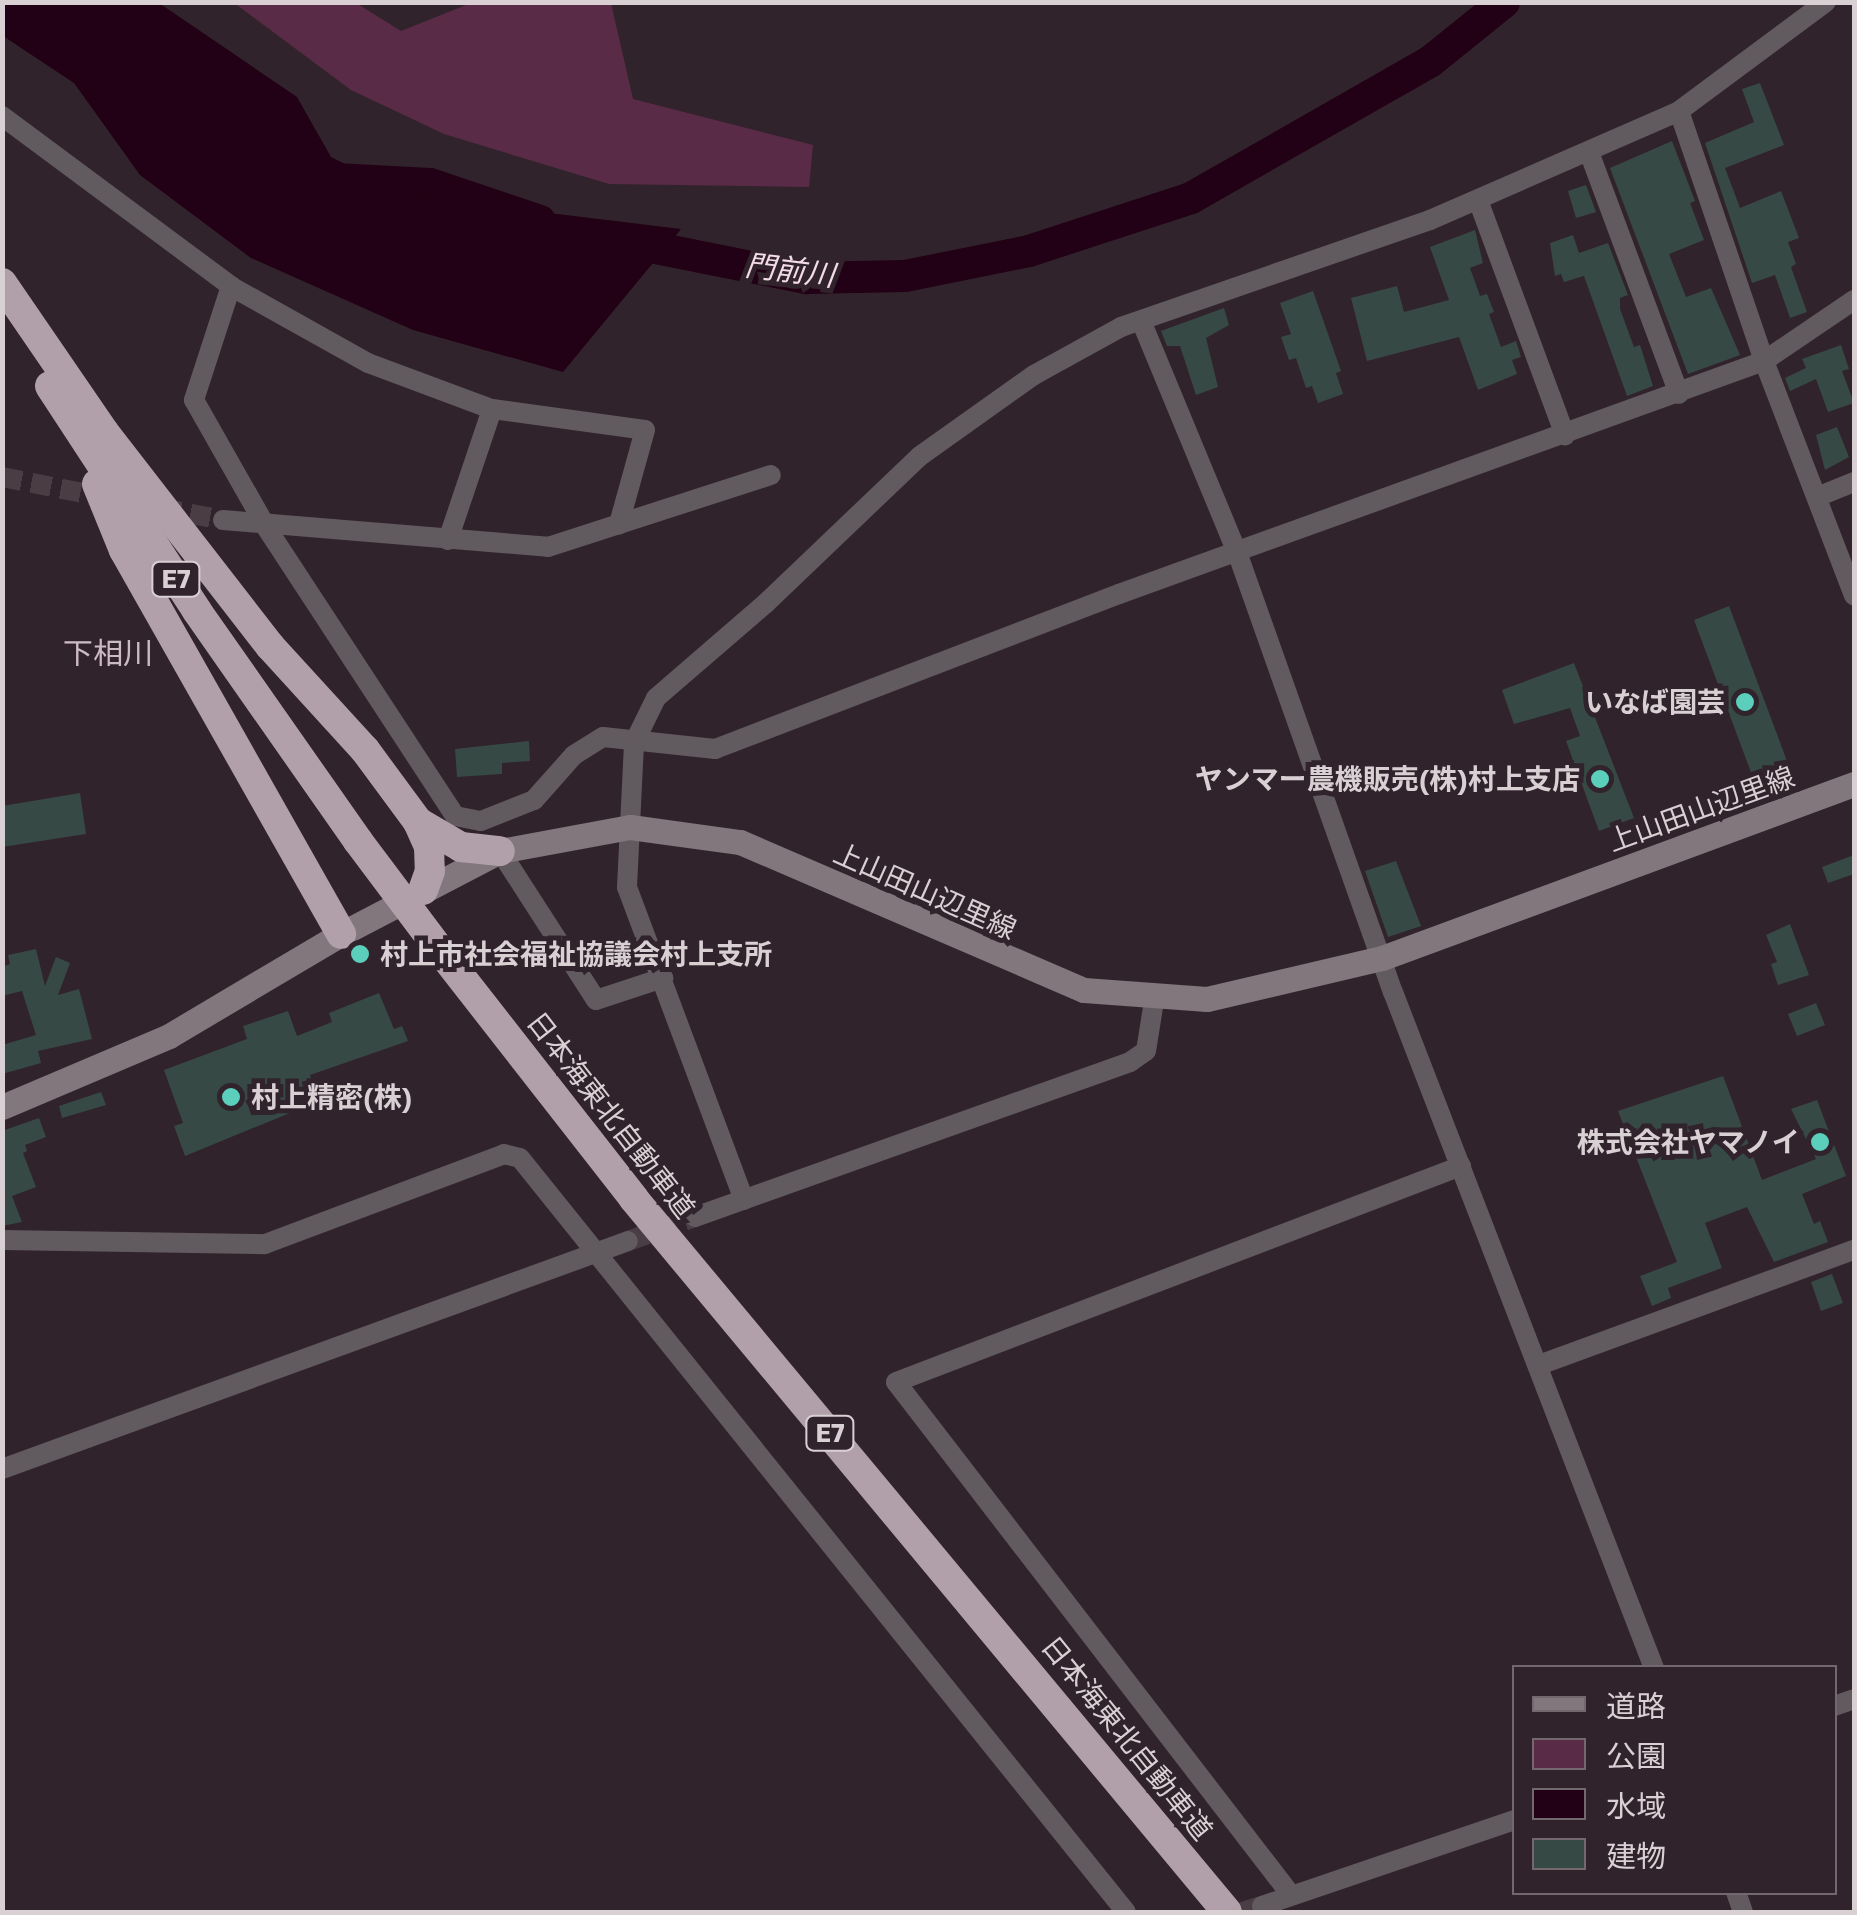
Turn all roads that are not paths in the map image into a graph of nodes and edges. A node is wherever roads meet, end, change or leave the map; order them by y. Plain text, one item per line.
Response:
1 (1826, 2) edge
2 (1680, 112) junction
3 (2, 116) edge
4 (1589, 152) junction
5 (1478, 200) junction
6 (2, 283) edge
7 (231, 286) junction
8 (1854, 300) edge
9 (2, 312) edge
10 (1142, 323) junction
11 (1764, 361) junction
12 (1679, 394) junction
13 (492, 409) junction
14 (72, 421) junction
15 (1565, 435) junction
16 (771, 475) dead end
17 (1854, 482) edge
18 (1817, 497) junction
19 (223, 520) tunnel mouth
20 (619, 524) junction
21 (266, 528) junction
22 (448, 540) junction
23 (1237, 552) junction
24 (1854, 595) edge
25 (634, 743) junction
26 (1854, 784) edge
27 (418, 822) junction
28 (630, 827) junction
29 (500, 852) junction
30 (424, 890) junction
31 (341, 934) junction
32 (1382, 958) junction
33 (663, 978) junction
34 (1155, 995) junction
35 (2, 1107) edge
36 (1461, 1166) junction
37 (744, 1200) junction
38 (695, 1218) tunnel mouth
39 (2, 1240) edge
40 (628, 1240) tunnel mouth
41 (1854, 1250) edge
42 (597, 1253) junction
43 (1540, 1365) junction
44 (2, 1469) edge
45 (1653, 1665) edge
46 (1512, 1821) edge
47 (1291, 1896) junction
48 (1262, 1906) dead end
49 (1126, 1912) edge
50 (1227, 1912) edge

1 - 2 street
2 - 4 street
2 - 11 street
3 - 7 street
4 - 5 street
4 - 12 street
5 - 10 street
5 - 15 street
6 - 27 highway
7 - 13 street
7 - 21 street
8 - 11 street
9 - 14 highway, 日本海東北自動車道 / E7
10 - 23 street
10 - 25 street
11 - 12 street
11 - 18 street
12 - 15 street
13 - 20 street
13 - 22 street
14 - 31 highway
14 - 50 highway, 日本海東北自動車道 / E7, bridge
15 - 23 street
16 - 20 street
17 - 18 street
18 - 24 street
19 - 21 street
20 - 22 street
21 - 22 street
21 - 25 street
23 - 25 street
23 - 32 street
25 - 28 street
26 - 32 main road, 上山田山辺里線
27 - 29 highway
27 - 30 highway
28 - 29 main road, 上山田山辺里線
28 - 33 street
28 - 34 main road, 上山田山辺里線
29 - 30 main road, 上山田山辺里線
29 - 33 street
30 - 31 main road, 上山田山辺里線
31 - 35 main road, 上山田山辺里線
32 - 34 main road, 上山田山辺里線
32 - 36 street
33 - 37 street
34 - 37 street
36 - 43 street
36 - 47 street
37 - 38 street
39 - 42 street
40 - 42 street
41 - 43 street
42 - 44 street
42 - 49 street
43 - 45 street
46 - 47 street
47 - 48 street

